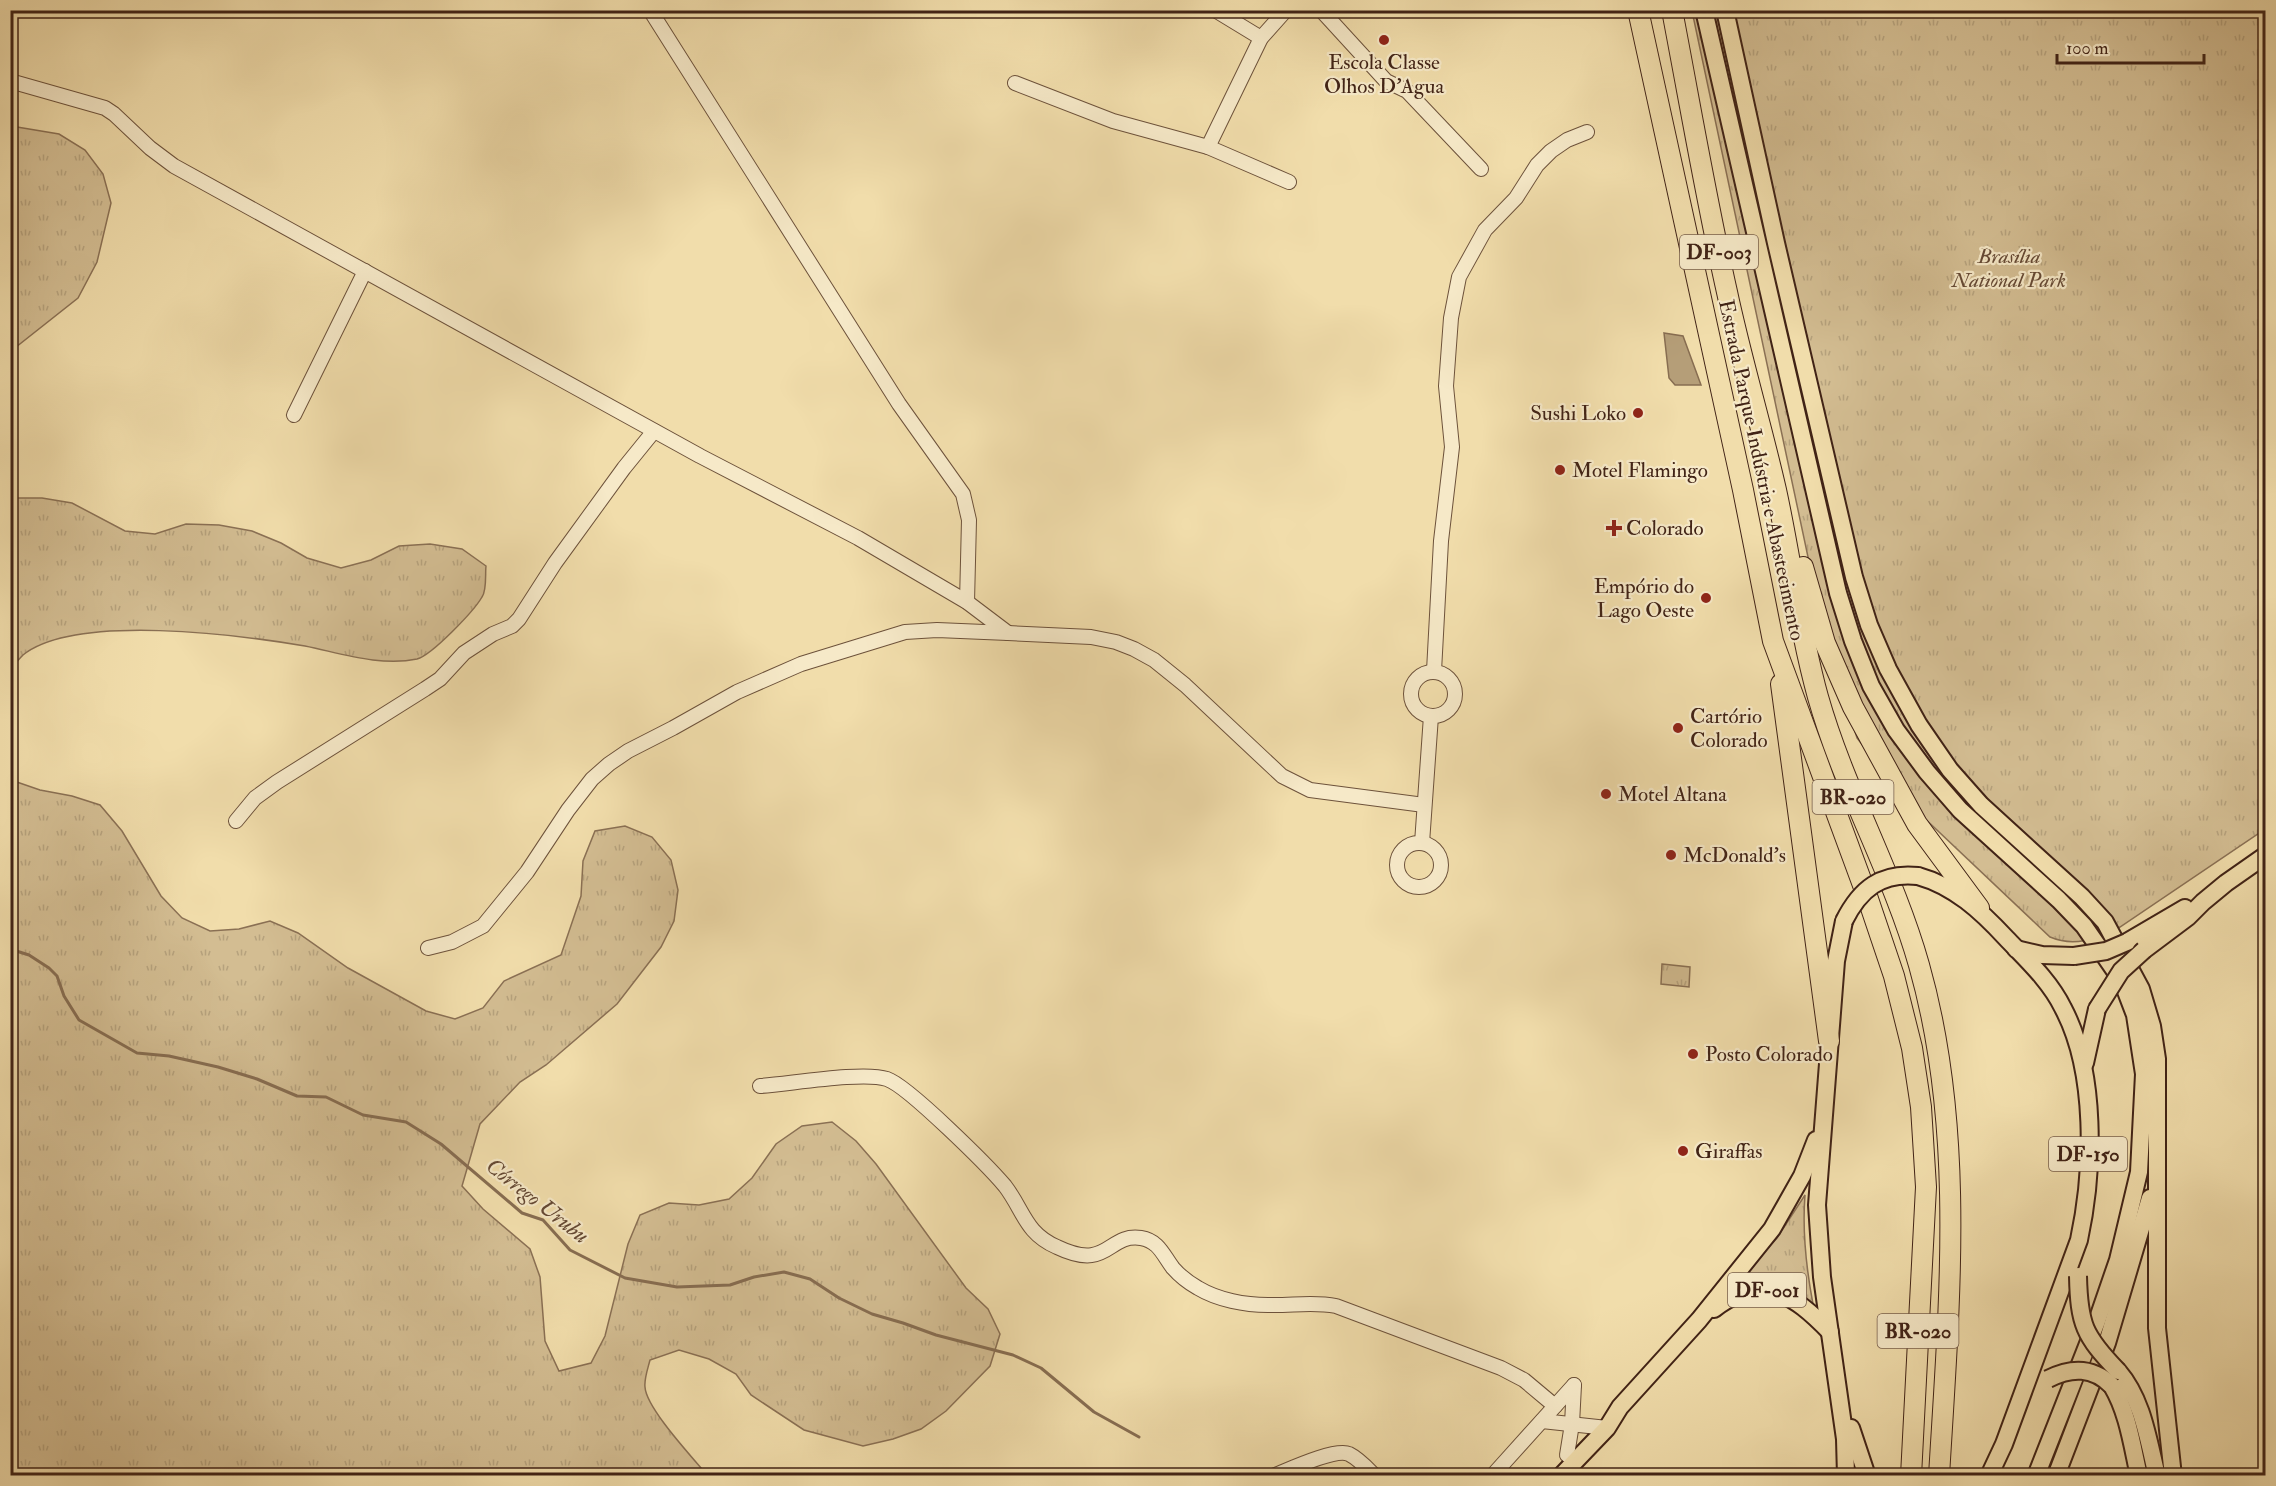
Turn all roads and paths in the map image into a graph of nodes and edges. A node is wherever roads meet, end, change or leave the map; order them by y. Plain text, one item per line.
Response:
1 (650, 10) edge
2 (1215, 10) edge
3 (1286, 10) edge
4 (1321, 10) edge
5 (1638, 10) edge
6 (1672, 10) edge
7 (1704, 10) edge
8 (1725, 10) edge
9 (1261, 38) junction
10 (10, 81) edge
11 (1015, 83) dead end
12 (1587, 132) dead end
13 (1208, 147) junction
14 (1481, 168) dead end
15 (1289, 182) dead end
16 (366, 271) junction
17 (294, 415) dead end
18 (654, 431) junction
19 (1776, 491) junction
20 (967, 602) junction
21 (1008, 633) junction
22 (1778, 657) junction
23 (1434, 671) junction
24 (1431, 716) junction
25 (1424, 805) junction
26 (236, 821) dead end
27 (1422, 843) dead end
28 (2265, 855) edge
29 (1920, 879) junction
30 (1979, 909) junction
31 (2143, 942) junction
32 (428, 948) dead end
33 (2016, 949) junction
34 (1829, 1041) junction
35 (2085, 1067) junction
36 (760, 1086) dead end
37 (1823, 1123) junction
38 (2088, 1131) junction
39 (2156, 1177) junction
40 (2079, 1240) junction
41 (1699, 1320) junction
42 (1830, 1332) junction
43 (2032, 1368) junction
44 (2115, 1378) junction
45 (1839, 1387) junction
46 (1555, 1406) junction
47 (2014, 1417) junction
48 (1542, 1421) junction
49 (1572, 1424) junction
50 (1602, 1427) junction
51 (1845, 1439) junction
52 (2004, 1444) junction
53 (1567, 1455) junction
54 (1273, 1476) edge
55 (1375, 1476) edge
56 (1492, 1476) edge
57 (1548, 1476) edge
58 (1561, 1476) edge
59 (1846, 1476) edge
60 (1860, 1476) edge
61 (1867, 1476) edge
62 (1911, 1476) edge
63 (1940, 1476) edge
64 (1976, 1476) edge
65 (1989, 1476) edge
66 (1995, 1476) edge
67 (2036, 1476) edge
68 (2056, 1476) edge
69 (2139, 1476) edge
70 (2157, 1476) edge
71 (2173, 1476) edge

1 - 20 street
2 - 9 street
3 - 9 street
4 - 14 street
5 - 22 highway, Estrada Parque Indústria e Abastecimento / DF-003
6 - 19 highway, Estrada Parque Indústria e Abastecimento / DF-003
7 - 67 main road
8 - 39 main road
9 - 13 street
10 - 16 street
11 - 13 street
12 - 23 street
13 - 15 street
16 - 17 street
16 - 18 street
18 - 20 street
18 - 26 street
19 - 30 highway
19 - 63 highway, BR-020
20 - 21 street
21 - 25 street
21 - 32 street
22 - 34 highway
22 - 62 highway, BR-020
23 - 24 street
23 - 24 street
24 - 25 street
25 - 27 street
28 - 31 main road
29 - 30 main road, DF-150
29 - 34 main road, DF-150, bridge
29 - 38 main road
30 - 33 main road, DF-150
31 - 33 main road, bridge
31 - 35 main road, bridge
33 - 35 main road, DF-150
34 - 37 main road, DF-150
35 - 38 main road, DF-150
36 - 46 street
37 - 41 main road, DF-001
37 - 42 main road, DF-150
38 - 40 main road, DF-150
39 - 68 main road
39 - 71 main road
40 - 43 main road, DF-150
40 - 44 main road, DF-150, bridge
41 - 42 main road, DF-001
41 - 50 main road, DF-001
42 - 45 main road, DF-150
43 - 47 main road, DF-150
43 - 64 main road
44 - 47 main road, DF-150, bridge
44 - 69 main road, DF-150
44 - 70 main road, DF-150
45 - 51 main road, DF-150
45 - 61 main road
46 - 48 street
46 - 49 street
47 - 52 main road, DF-150
48 - 49 street
48 - 56 street
49 - 50 street
49 - 53 street
50 - 53 main road, DF-001
50 - 58 main road, DF-001
51 - 59 main road
51 - 60 main road, DF-150
52 - 65 main road, DF-150
52 - 66 main road
53 - 57 main road, DF-001
54 - 55 street

